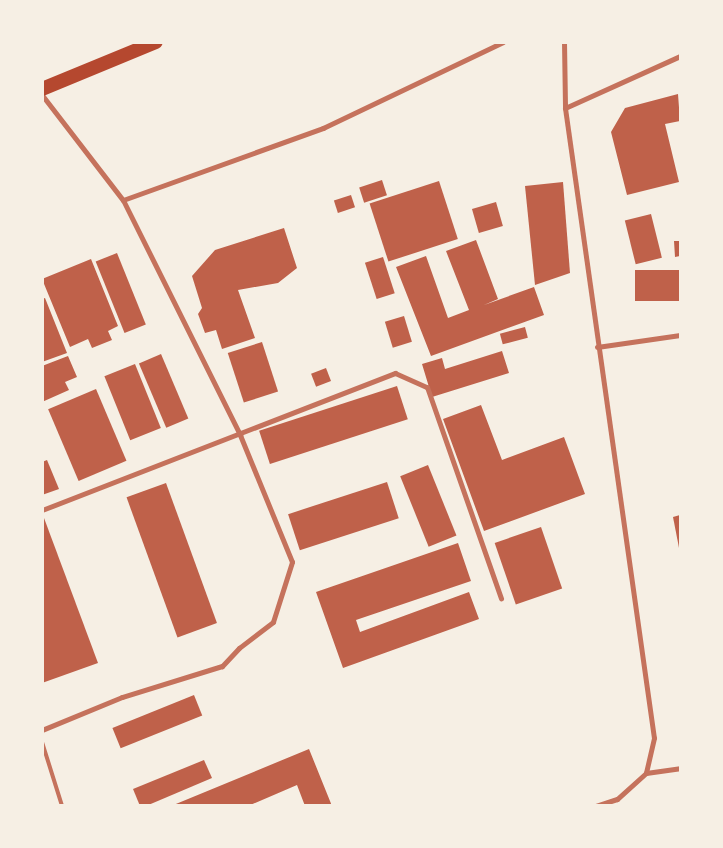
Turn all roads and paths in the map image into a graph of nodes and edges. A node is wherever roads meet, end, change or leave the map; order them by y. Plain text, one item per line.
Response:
1 (156, 42) edge
2 (503, 42) edge
3 (564, 42) edge
4 (680, 56) edge
5 (42, 89) edge
6 (42, 95) edge
7 (565, 108) junction
8 (123, 200) junction
9 (680, 336) edge
10 (597, 347) junction
11 (240, 435) junction
12 (42, 510) edge
13 (501, 598) dead end
14 (42, 730) edge
15 (42, 742) edge
16 (680, 768) edge
17 (646, 773) junction
18 (62, 806) edge
19 (594, 806) edge

1 - 5 highway
2 - 8 street
3 - 7 street
4 - 7 street
6 - 8 street
7 - 10 street
8 - 11 street
9 - 10 street
10 - 17 street
11 - 12 street
11 - 13 street
11 - 14 street
15 - 18 lane
16 - 17 street
17 - 19 street

